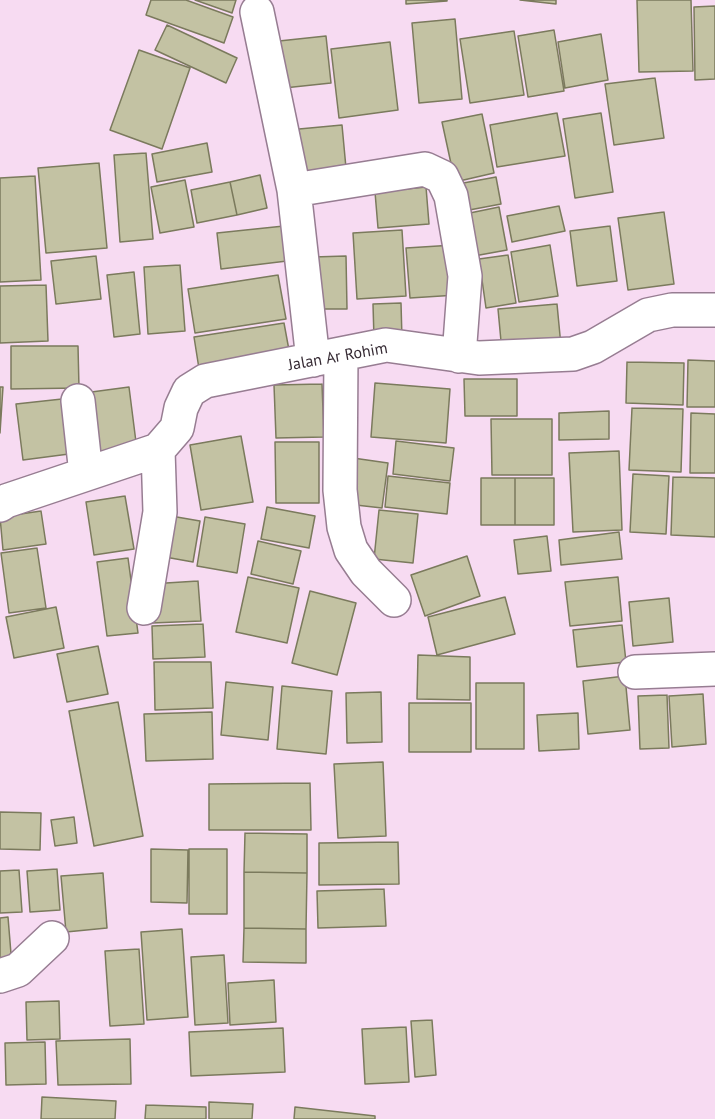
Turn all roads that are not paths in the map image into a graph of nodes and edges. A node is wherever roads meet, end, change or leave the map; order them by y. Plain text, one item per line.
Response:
1 (257, 12) dead end
2 (294, 190) junction
3 (715, 310) edge
4 (459, 356) junction
5 (327, 357) junction
6 (78, 401) dead end
7 (158, 450) junction
8 (86, 474) junction
9 (0, 505) edge
10 (394, 600) dead end
11 (144, 608) dead end
12 (715, 669) edge
13 (635, 672) dead end
14 (52, 938) dead end
15 (0, 976) edge

1 - 2 street
2 - 4 street
2 - 5 street
3 - 4 street, Jalan Ar Rohim
4 - 5 street, Jalan Ar Rohim
5 - 7 street, Jalan Ar Rohim
5 - 10 street
6 - 8 street
7 - 8 street
7 - 11 street
8 - 9 street
12 - 13 street
14 - 15 street

